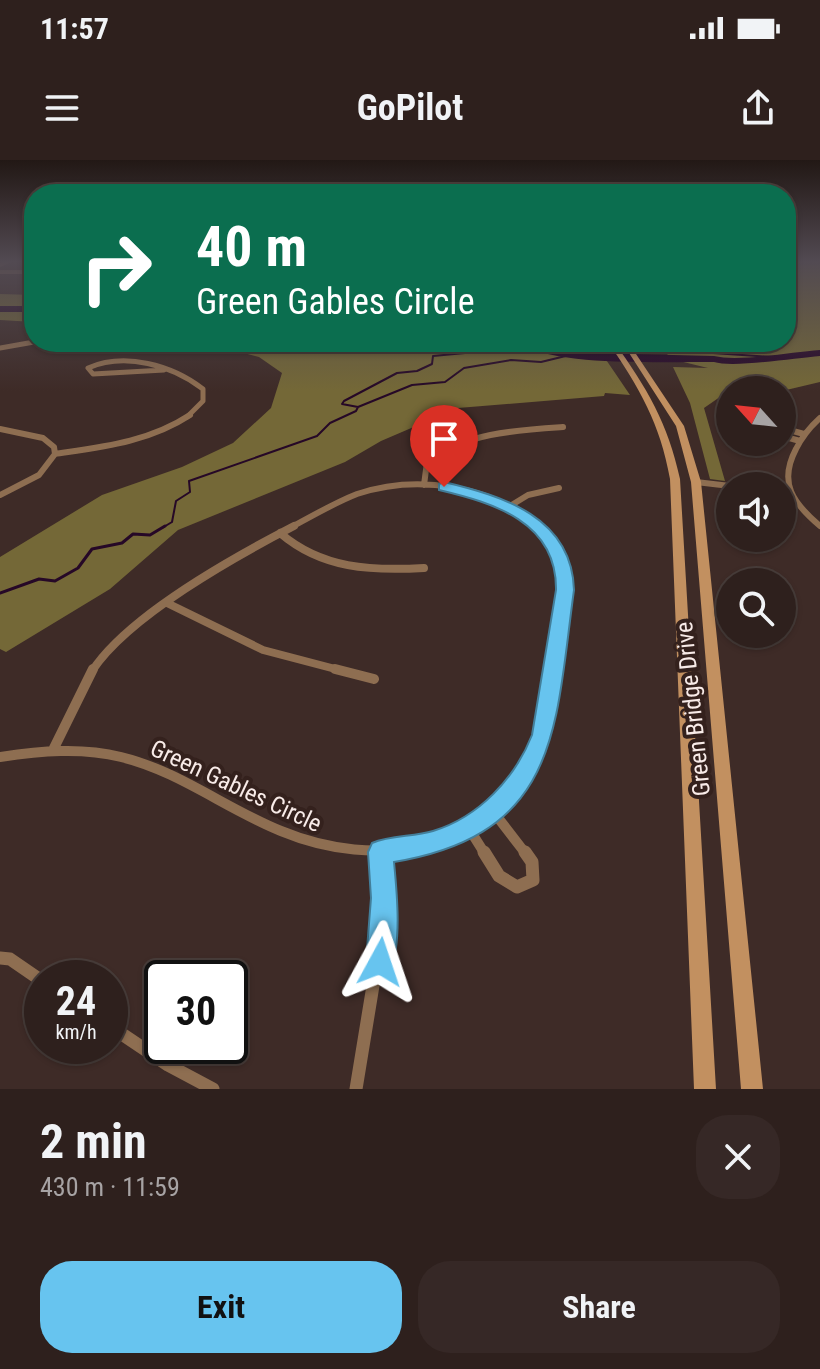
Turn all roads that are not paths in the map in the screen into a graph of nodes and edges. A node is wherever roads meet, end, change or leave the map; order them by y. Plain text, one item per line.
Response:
1 (24, 342) edge
2 (0, 346) edge
3 (621, 352) edge
4 (630, 352) edge
5 (164, 370) junction
6 (638, 370) junction
7 (820, 418) edge
8 (663, 425) junction
9 (563, 427) dead end
10 (0, 429) edge
11 (796, 432) edge
12 (804, 434) junction
13 (796, 440) edge
14 (800, 441) junction
15 (55, 454) junction
16 (784, 472) edge
17 (696, 482) junction
18 (716, 484) edge
19 (424, 485) junction
20 (559, 488) dead end
21 (0, 495) edge
22 (796, 502) edge
23 (510, 506) junction
24 (820, 526) edge
25 (280, 533) junction
26 (424, 568) dead end
27 (167, 603) junction
28 (374, 679) dead end
29 (53, 750) junction
30 (0, 757) edge
31 (492, 810) junction
32 (468, 827) junction
33 (381, 852) junction
34 (0, 958) edge
35 (24, 969) edge
36 (128, 1038) edge
37 (213, 1089) edge
38 (356, 1089) edge
39 (705, 1089) edge
40 (752, 1089) edge

1 - 2 street
3 - 6 main road, Green Bridge Drive
4 - 6 main road, Green Bridge Drive
5 - 5 street
5 - 15 street
6 - 8 main road, Green Bridge Drive
6 - 17 main road, Green Bridge Drive
7 - 12 street
8 - 17 main road
8 - 39 main road, Green Bridge Drive
9 - 19 street
10 - 15 street
11 - 12 street
12 - 14 street
13 - 14 street
14 - 16 street
15 - 21 street
17 - 18 street
17 - 40 main road, Green Bridge Drive
19 - 23 street, Green Gables Circle
19 - 25 street, Green Gables Circle
20 - 23 street
22 - 24 street
23 - 31 street, Green Gables Circle
25 - 26 street
25 - 27 street, Green Gables Circle
27 - 28 street
27 - 29 street, Green Gables Circle
29 - 30 street, Green Gables Circle
29 - 33 street, Green Gables Circle
31 - 32 street, Green Gables Circle
31 - 32 street
32 - 33 street, Green Gables Circle
33 - 38 street
34 - 35 street
36 - 37 street

